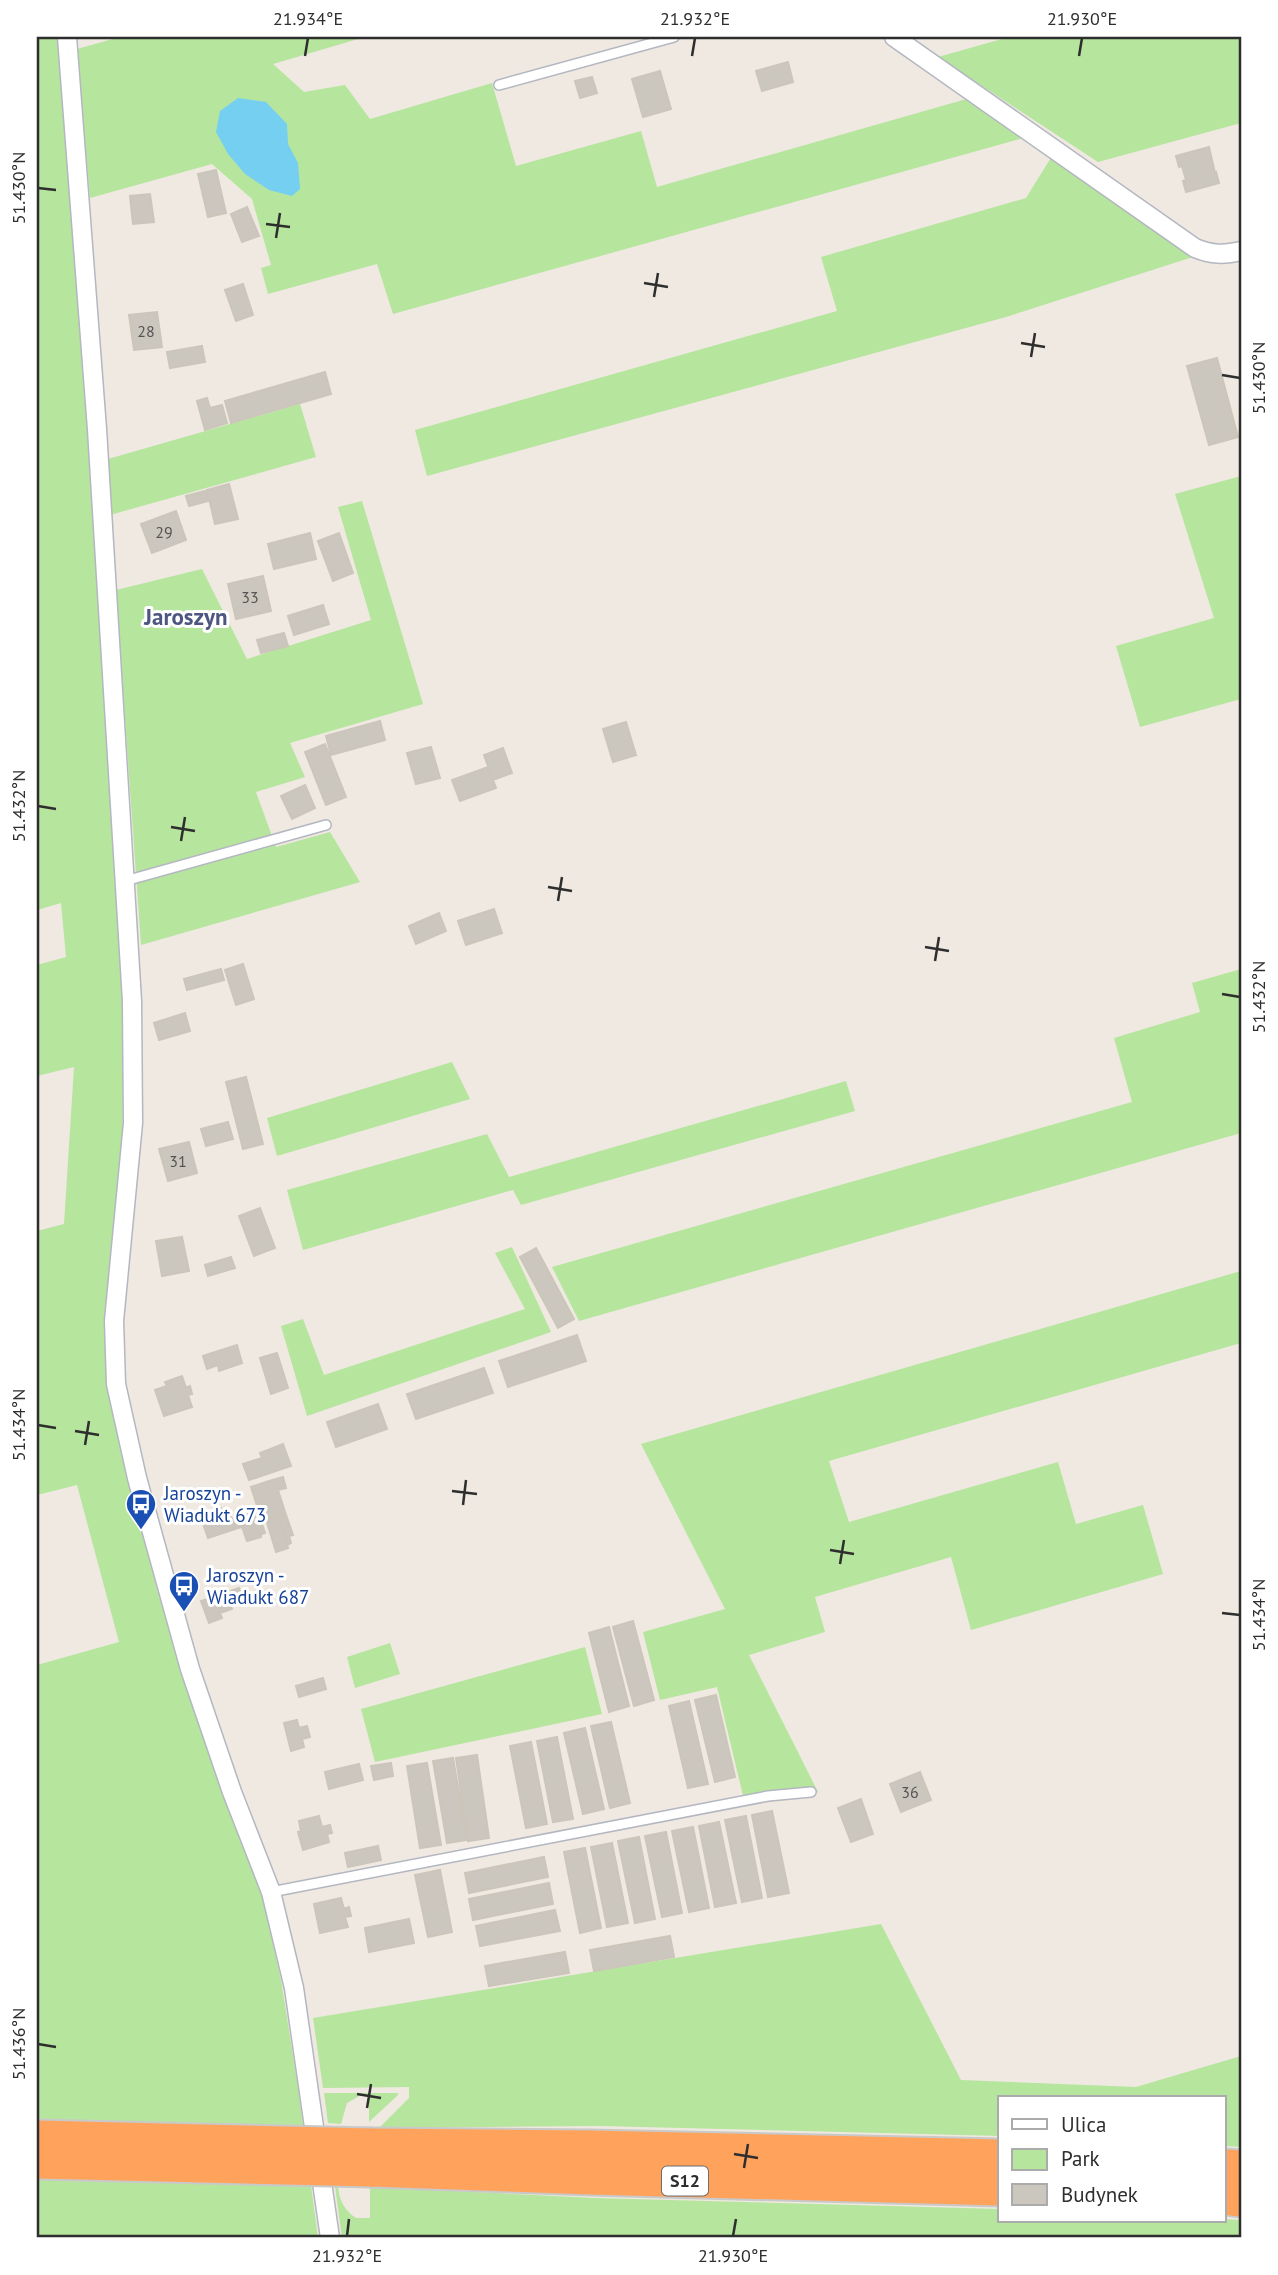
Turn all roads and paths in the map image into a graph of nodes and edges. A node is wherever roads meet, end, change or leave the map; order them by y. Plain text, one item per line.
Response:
1 (67, 37) edge
2 (674, 37) edge
3 (894, 37) edge
4 (499, 85) dead end
5 (1241, 251) edge
6 (326, 825) dead end
7 (125, 881) junction
8 (811, 1792) dead end
9 (271, 1892) junction
10 (37, 2137) edge
11 (998, 2156) edge
12 (371, 2157) junction
13 (37, 2162) edge
14 (998, 2189) edge
15 (330, 2238) edge

1 - 7 street
2 - 4 lane
3 - 5 street
6 - 7 lane
7 - 9 street
8 - 9 lane
9 - 15 street
10 - 12 highway, S12, bridge
11 - 12 highway, S12
12 - 13 highway, S12, bridge
12 - 14 highway, S12

